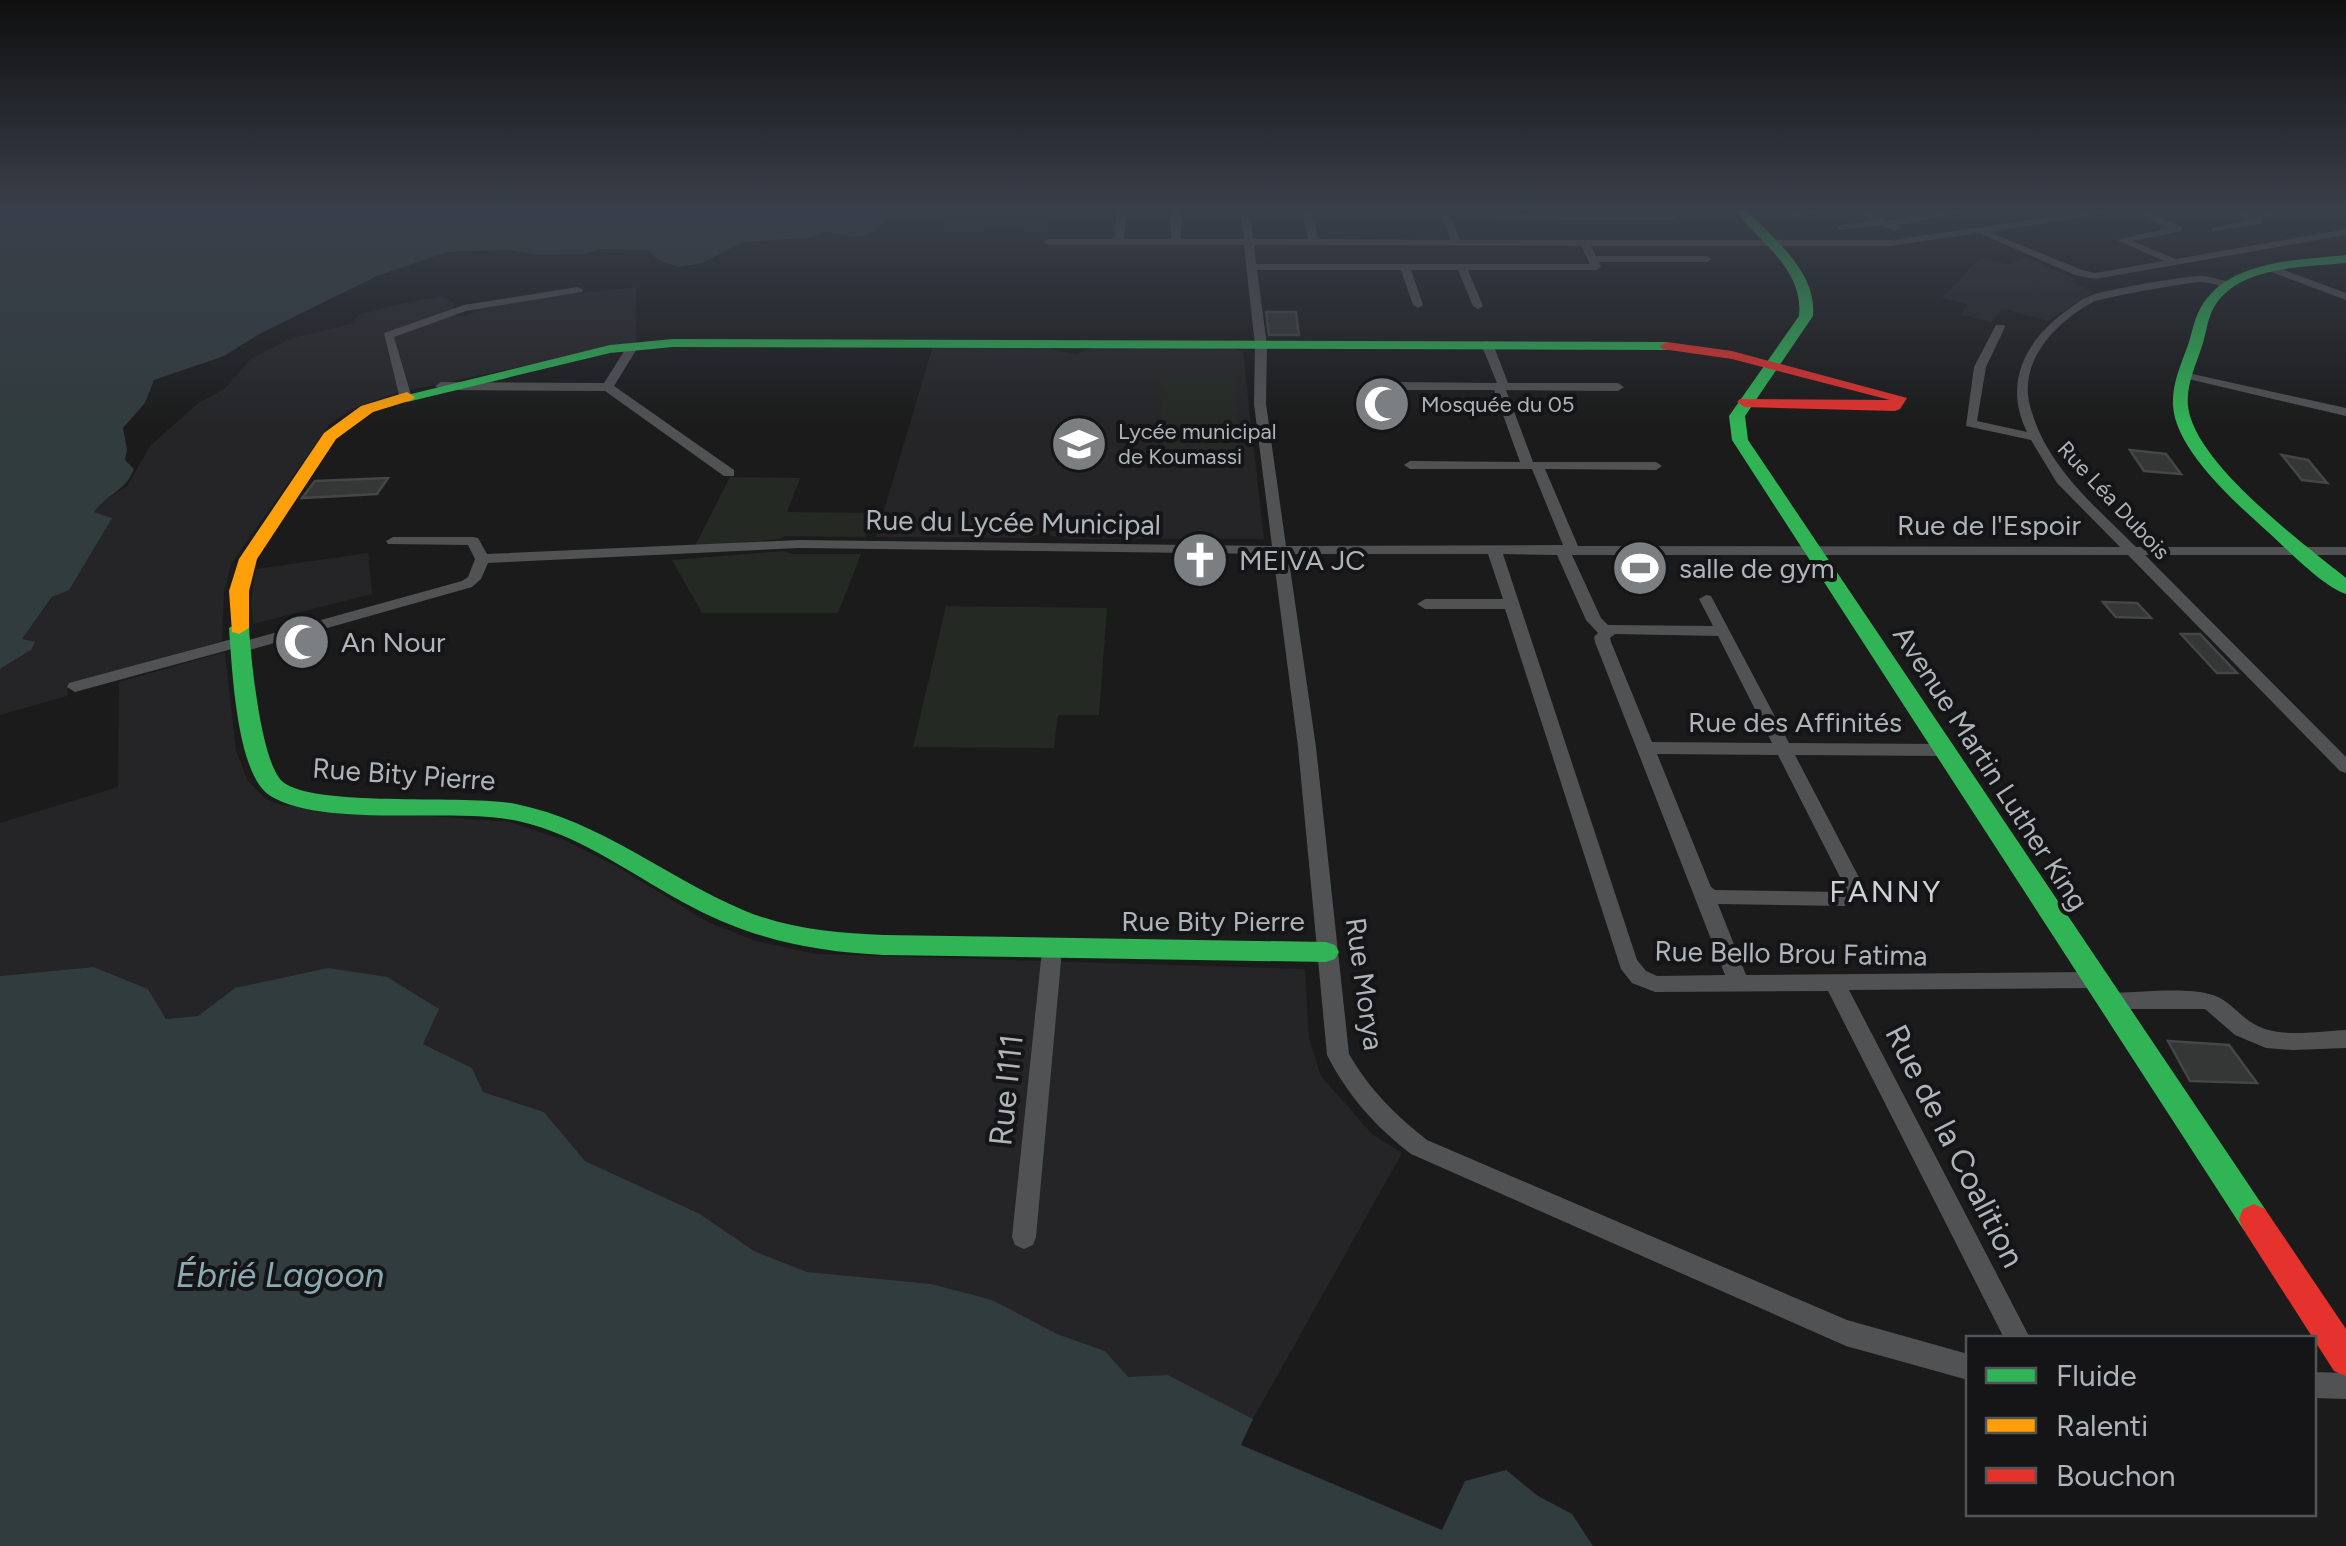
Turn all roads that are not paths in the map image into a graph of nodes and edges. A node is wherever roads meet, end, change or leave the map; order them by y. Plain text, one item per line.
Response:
1 (1254, 282) edge
2 (1410, 282) edge
3 (1468, 282) edge
4 (1801, 282) edge
5 (2186, 282) edge
6 (2213, 282) edge
7 (2238, 282) edge
8 (2309, 282) edge
9 (2230, 285) junction
10 (578, 290) dead end
11 (2346, 297) edge
12 (1418, 305) dead end
13 (1478, 306) dead end
14 (2000, 326) dead end
15 (1486, 344) junction
16 (1261, 345) junction
17 (632, 347) junction
18 (1770, 364) junction
19 (2188, 376) junction
20 (441, 386) junction
21 (1393, 386) dead end
22 (608, 387) junction
23 (1501, 387) junction
24 (1618, 387) dead end
25 (405, 394) junction
26 (1745, 402) junction
27 (2346, 412) edge
28 (2033, 437) junction
29 (1410, 465) dead end
30 (1533, 466) junction
31 (1656, 466) dead end
32 (729, 472) dead end
33 (393, 541) dead end
34 (1567, 549) junction
35 (1811, 549) junction
36 (1282, 550) junction
37 (1494, 550) junction
38 (2131, 550) junction
39 (2302, 550) junction
40 (2346, 550) edge
41 (482, 559) junction
42 (2346, 588) edge
43 (1706, 599) dead end
44 (1425, 604) dead end
45 (1512, 604) junction
46 (1723, 630) junction
47 (1606, 632) junction
48 (238, 645) junction
49 (75, 687) dead end
50 (1646, 748) junction
51 (1785, 749) junction
52 (1944, 750) junction
53 (2346, 767) edge
54 (1703, 891) junction
55 (1052, 950) junction
56 (1326, 952) junction
57 (2094, 980) junction
58 (1738, 984) junction
59 (1836, 984) junction
60 (2108, 1001) junction
61 (2346, 1039) edge
62 (1024, 1237) dead end
63 (2016, 1336) edge
64 (2346, 1359) edge
65 (1966, 1367) edge
66 (2316, 1385) edge
67 (2346, 1386) edge

1 - 16 street, Rue Morya
2 - 12 street
3 - 13 street
4 - 18 street
5 - 28 street, Rue Léa Dubois
6 - 9 street, Rue Léa Dubois
7 - 9 street
8 - 11 street
9 - 19 street
10 - 25 street
14 - 28 street
15 - 16 street, Rue Bity Pierre
15 - 18 street, Rue Bity Pierre
15 - 23 street
16 - 17 street, Rue Bity Pierre
16 - 36 street, Rue Morya
17 - 20 street, Rue Bity Pierre
17 - 22 street
18 - 26 street
18 - 26 street, Rue Bity Pierre
19 - 27 street
19 - 39 street
20 - 22 street
20 - 25 street, Rue Bity Pierre
21 - 23 street
22 - 32 street
23 - 24 street
23 - 30 street
25 - 48 street, Rue Bity Pierre
26 - 35 street, Avenue Martin Luther King
28 - 38 street, Rue Léa Dubois
29 - 30 street
30 - 31 street
30 - 34 street
33 - 41 street
34 - 35 street, Rue du Lycée Municipal
34 - 37 street, Rue du Lycée Municipal
34 - 47 street
35 - 38 street, Rue de l'Espoir
35 - 52 street, Avenue Martin Luther King
36 - 37 street, Rue du Lycée Municipal
36 - 41 street, Rue du Lycée Municipal
36 - 56 street, Rue Morya
37 - 45 street, Rue Bello Brou Fatima
38 - 39 street, Rue de l'Espoir
38 - 53 street, Rue Léa Dubois
39 - 40 street, Rue de l'Espoir
39 - 42 street
41 - 48 street
43 - 46 street
44 - 45 street
45 - 58 street, Rue Bello Brou Fatima
46 - 47 street
46 - 51 street
47 - 50 street
48 - 49 street
48 - 55 street, Rue Bity Pierre
50 - 51 street, Rue des Affinités
50 - 54 street
51 - 52 street, Rue des Affinités
51 - 54 street
52 - 57 street, Avenue Martin Luther King
54 - 58 street
55 - 56 street, Rue Bity Pierre
55 - 62 street, Rue I111
56 - 65 street, Rue Morya
57 - 59 street, Rue Bello Brou Fatima
57 - 60 street, Avenue Martin Luther King
58 - 59 street, Rue Bello Brou Fatima
59 - 63 street, Rue de la Coalition
60 - 61 street
60 - 64 street, Avenue Martin Luther King
66 - 67 street

